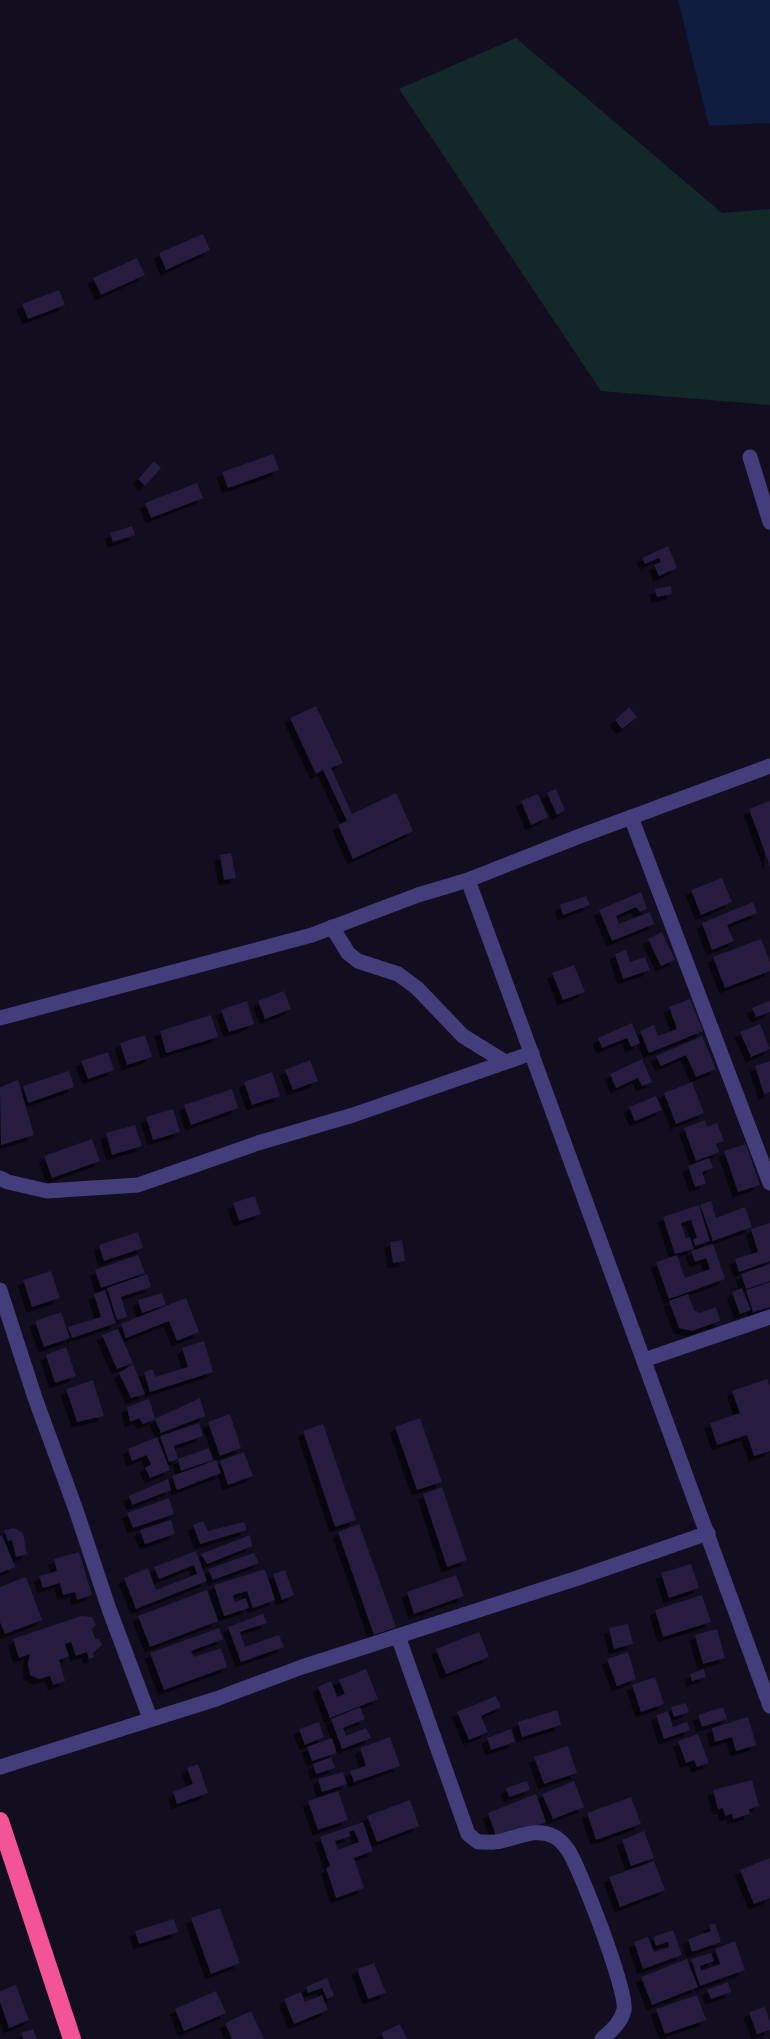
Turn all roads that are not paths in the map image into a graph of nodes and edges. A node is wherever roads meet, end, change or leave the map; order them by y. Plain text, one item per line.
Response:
1 (750, 457) dead end
2 (770, 522) edge
3 (770, 766) edge
4 (631, 817) junction
5 (468, 880) junction
6 (332, 927) junction
7 (0, 1018) edge
8 (532, 1053) junction
9 (505, 1062) junction
10 (0, 1178) edge
11 (770, 1183) edge
12 (0, 1290) edge
13 (770, 1317) edge
14 (644, 1360) junction
15 (708, 1533) junction
16 (398, 1636) junction
17 (770, 1706) edge
18 (150, 1718) junction
19 (0, 1767) edge
20 (0, 1821) edge
21 (72, 2039) edge
22 (602, 2039) edge

1 - 2 street
3 - 4 street
4 - 5 street
4 - 11 street
5 - 6 street
5 - 8 street
6 - 7 street
6 - 9 street
8 - 9 street
8 - 14 street
9 - 10 street
12 - 18 street
13 - 14 street
14 - 15 street
15 - 16 street
15 - 17 street
16 - 18 street
16 - 22 street
18 - 19 street
20 - 21 highway

